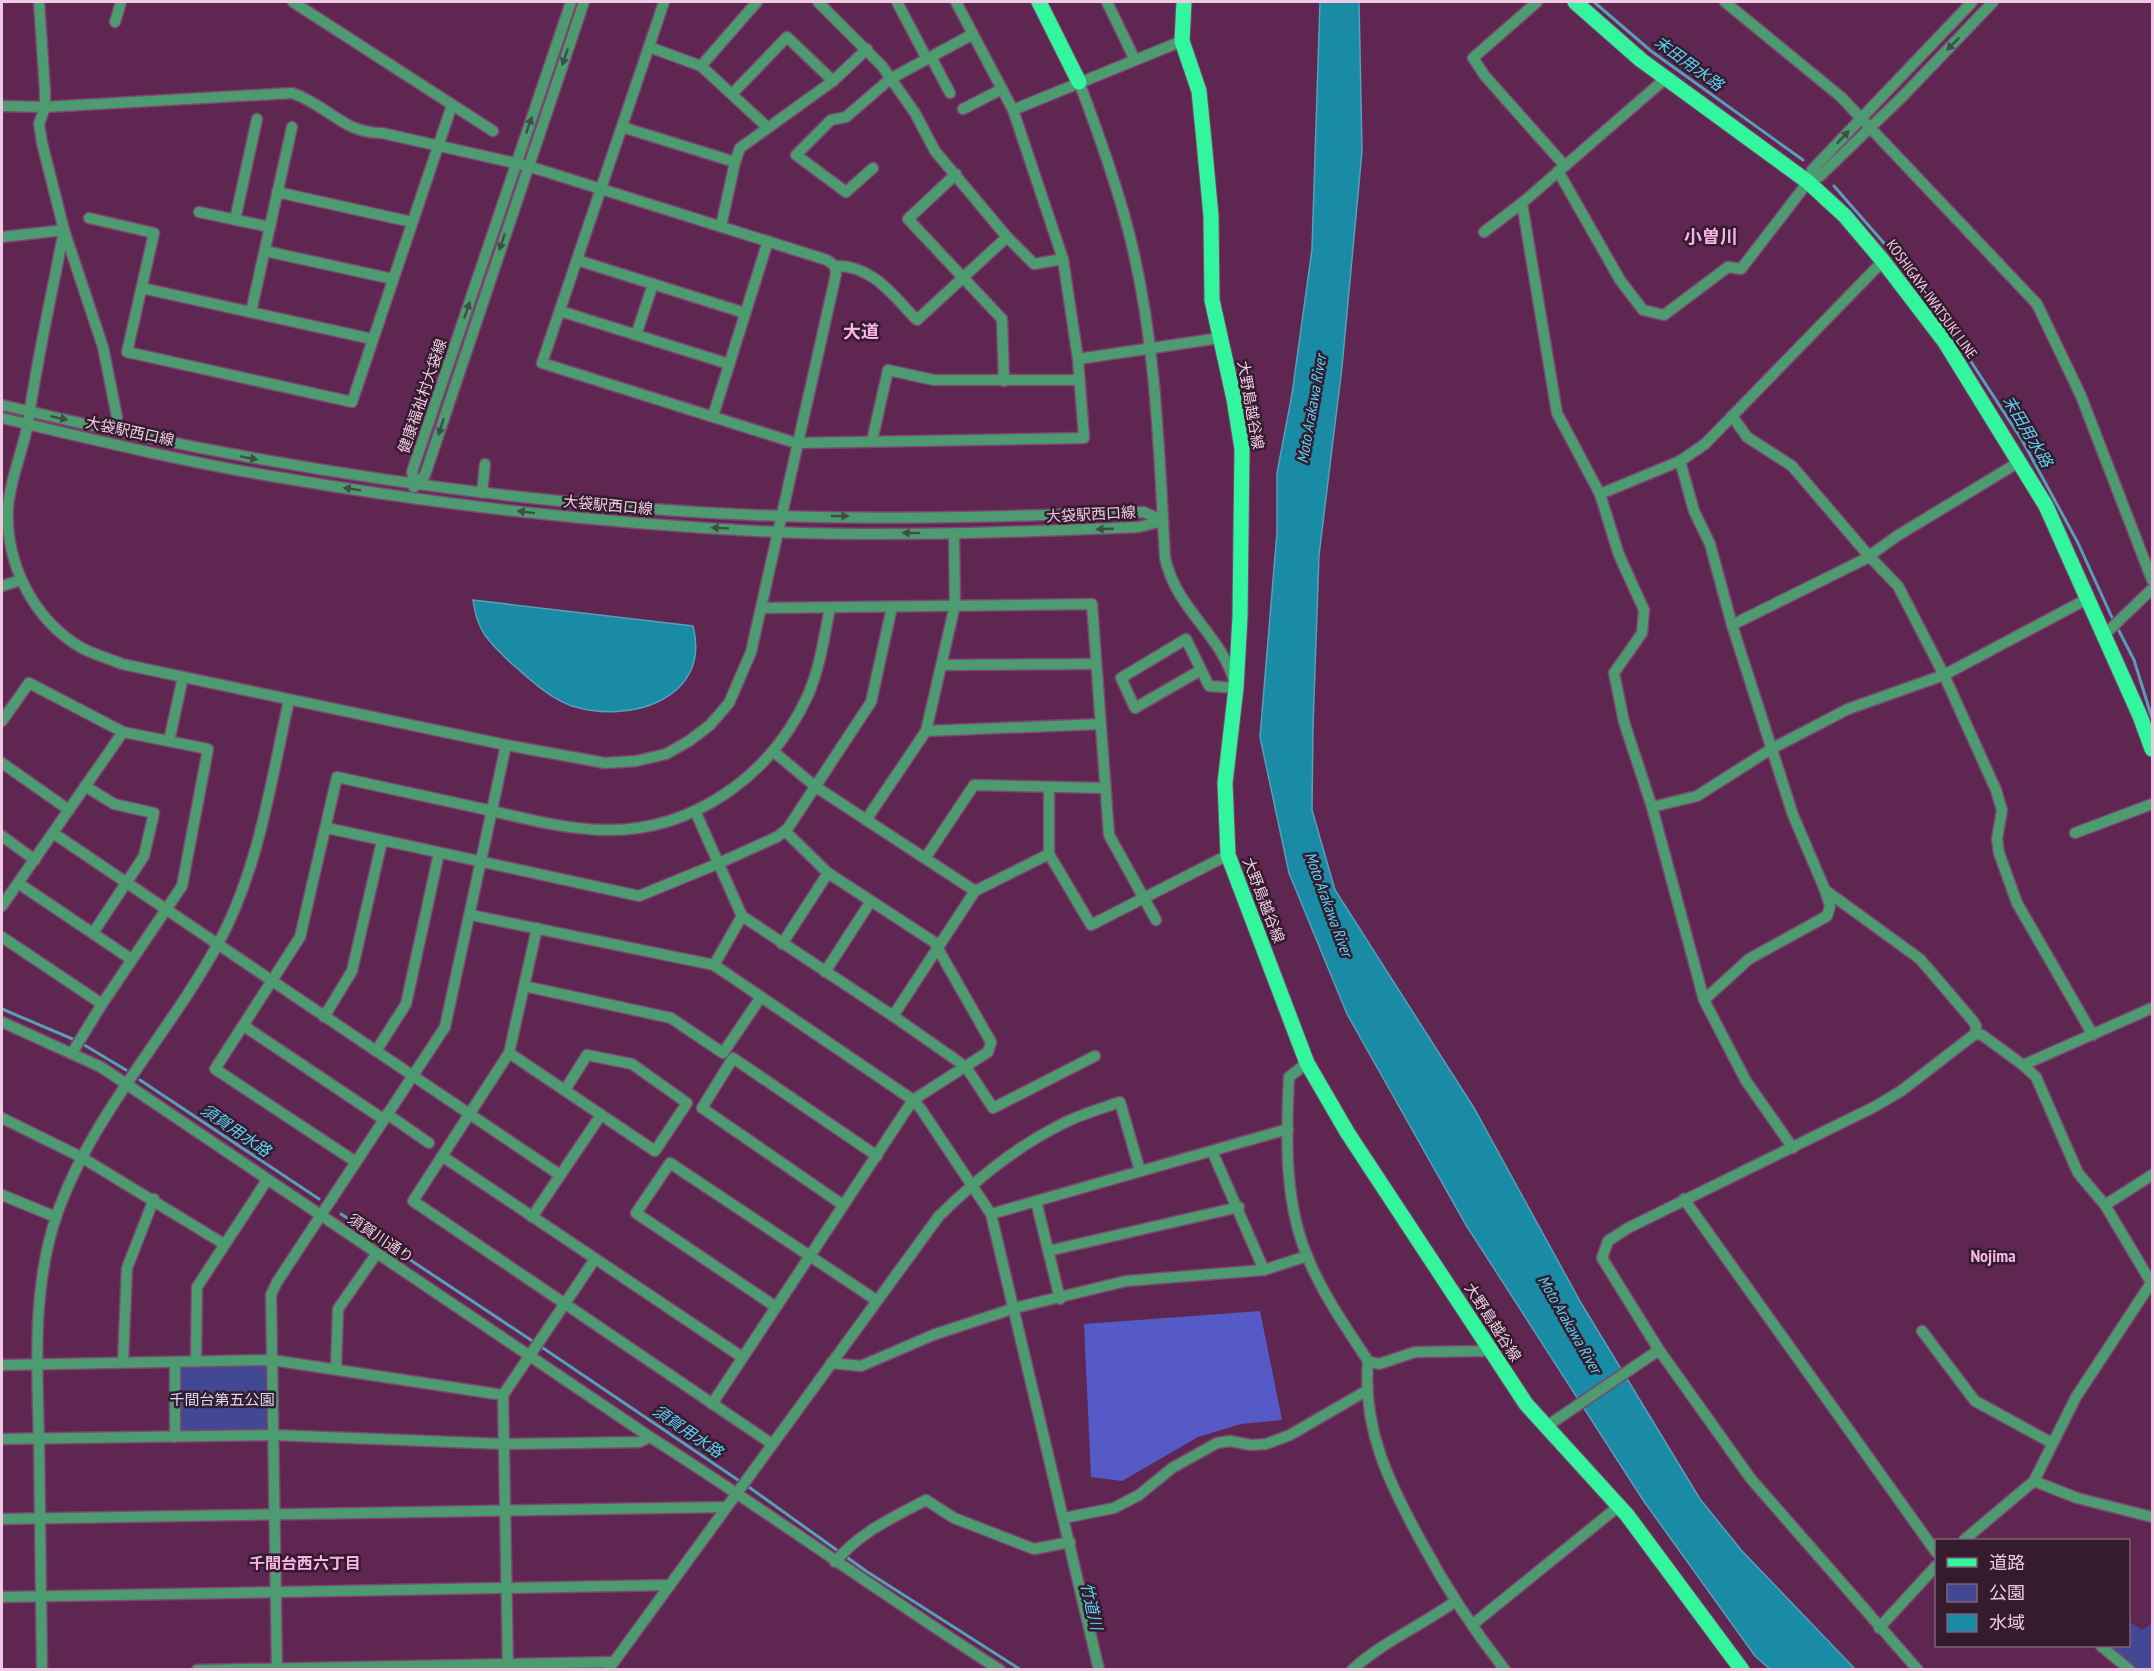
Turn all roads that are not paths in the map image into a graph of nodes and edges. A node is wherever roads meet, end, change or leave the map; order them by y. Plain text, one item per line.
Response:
1 (39, 2) edge
2 (121, 2) edge
3 (293, 2) edge
4 (571, 2) edge
5 (584, 2) edge
6 (664, 2) edge
7 (818, 2) edge
8 (897, 2) edge
9 (956, 2) edge
10 (1039, 2) edge
11 (1107, 2) edge
12 (1184, 2) edge
13 (1537, 2) edge
14 (1575, 2) edge
15 (1725, 2) edge
16 (1972, 2) edge
17 (1993, 2) edge
18 (752, 3) edge
19 (115, 22) dead end
20 (973, 34) junction
21 (1182, 41) junction
22 (649, 47) junction
23 (867, 50) junction
24 (929, 58) junction
25 (1135, 60) junction
26 (701, 66) junction
27 (890, 79) junction
28 (1665, 79) junction
29 (833, 81) junction
30 (1079, 82) junction
31 (1002, 89) junction
32 (950, 93) dead end
33 (732, 94) junction
34 (452, 105) junction
35 (2, 106) edge
36 (45, 107) junction
37 (963, 109) dead end
38 (1013, 110) junction
39 (1861, 117) junction
40 (257, 119) dead end
41 (622, 126) junction
42 (766, 126) junction
43 (1870, 126) junction
44 (292, 127) dead end
45 (493, 130) dead end
46 (438, 145) junction
47 (735, 162) junction
48 (516, 164) junction
49 (528, 166) junction
50 (873, 168) dead end
51 (1562, 168) junction
52 (956, 174) junction
53 (1808, 182) junction
54 (601, 188) junction
55 (277, 192) junction
56 (1522, 203) junction
57 (199, 212) dead end
58 (89, 218) dead end
59 (235, 220) junction
60 (412, 222) junction
61 (721, 226) junction
62 (270, 227) junction
63 (64, 230) junction
64 (1484, 232) dead end
65 (2, 237) edge
66 (1007, 237) junction
67 (768, 241) junction
68 (265, 251) junction
69 (1063, 259) junction
70 (577, 260) junction
71 (1883, 261) junction
72 (835, 266) junction
73 (964, 278) junction
74 (393, 279) junction
75 (652, 284) junction
76 (142, 288) junction
77 (560, 311) junction
78 (251, 312) junction
79 (745, 313) junction
80 (636, 335) junction
81 (1220, 338) junction
82 (372, 339) junction
83 (1150, 348) junction
84 (1078, 359) junction
85 (729, 364) junction
86 (1079, 380) junction
87 (1004, 381) junction
88 (2, 405) edge
89 (29, 412) junction
90 (713, 416) junction
91 (1732, 416) junction
92 (117, 417) dead end
93 (2, 418) edge
94 (27, 424) junction
95 (872, 441) junction
96 (796, 442) junction
97 (1680, 461) junction
98 (2019, 462) junction
99 (486, 464) dead end
100 (415, 484) junction
101 (6, 491) edge
102 (482, 493) junction
103 (1600, 494) junction
104 (410, 498) junction
105 (782, 516) junction
106 (1163, 521) junction
107 (778, 532) junction
108 (954, 533) junction
109 (1869, 556) junction
110 (21, 580) junction
111 (2152, 580) edge
112 (2, 586) edge
113 (2152, 589) edge
114 (2087, 599) junction
115 (955, 605) junction
116 (892, 607) junction
117 (763, 608) junction
118 (830, 608) junction
119 (1732, 626) junction
120 (2112, 628) junction
121 (1095, 664) junction
122 (942, 665) junction
123 (1201, 670) junction
124 (1944, 675) junction
125 (183, 677) junction
126 (1236, 688) junction
127 (289, 700) junction
128 (2, 721) edge
129 (1100, 724) junction
130 (926, 731) junction
131 (123, 732) junction
132 (169, 741) junction
133 (506, 745) junction
134 (1771, 749) junction
135 (2152, 749) edge
136 (774, 752) junction
137 (2, 763) edge
138 (85, 786) junction
139 (816, 787) junction
140 (1049, 787) junction
141 (1104, 788) junction
142 (2152, 804) edge
143 (1652, 807) junction
144 (69, 810) junction
145 (492, 811) junction
146 (695, 811) junction
147 (866, 820) junction
148 (327, 828) junction
149 (785, 831) junction
150 (2075, 833) dead end
151 (53, 834) junction
152 (2, 836) edge
153 (382, 841) junction
154 (439, 853) junction
155 (1050, 854) junction
156 (1228, 855) junction
157 (926, 857) junction
158 (35, 860) junction
159 (481, 862) junction
160 (717, 864) junction
161 (828, 873) junction
162 (18, 883) junction
163 (126, 884) junction
164 (1825, 890) junction
165 (975, 891) junction
166 (1144, 899) junction
167 (871, 902) junction
168 (2, 906) edge
169 (165, 910) junction
170 (471, 915) junction
171 (742, 916) junction
172 (1156, 920) dead end
173 (537, 928) junction
174 (93, 933) junction
175 (2, 937) edge
176 (782, 944) junction
177 (218, 945) junction
178 (938, 946) junction
179 (131, 959) junction
180 (714, 965) junction
181 (825, 972) junction
182 (272, 982) junction
183 (524, 986) junction
184 (761, 998) junction
185 (1704, 1000) junction
186 (102, 1004) junction
187 (2152, 1008) edge
188 (892, 1016) junction
189 (324, 1017) junction
190 (2, 1022) edge
191 (244, 1026) junction
192 (1975, 1034) junction
193 (2093, 1035) junction
194 (375, 1051) junction
195 (72, 1053) junction
196 (509, 1053) junction
197 (1095, 1056) dead end
198 (1307, 1063) junction
199 (2023, 1065) junction
200 (964, 1066) junction
201 (412, 1076) junction
202 (127, 1084) junction
203 (565, 1090) junction
204 (913, 1100) junction
205 (469, 1114) junction
206 (601, 1115) junction
207 (385, 1117) junction
208 (2, 1118) edge
209 (1288, 1129) junction
210 (429, 1143) dead end
211 (1793, 1148) junction
212 (1212, 1150) junction
213 (442, 1156) junction
214 (877, 1156) junction
215 (81, 1157) junction
216 (356, 1162) junction
217 (1140, 1171) junction
218 (560, 1175) junction
219 (2152, 1175) edge
220 (267, 1180) junction
221 (972, 1184) junction
222 (2, 1195) edge
223 (154, 1199) junction
224 (1684, 1199) junction
225 (1036, 1201) junction
226 (843, 1205) junction
227 (2105, 1206) junction
228 (1239, 1207) junction
229 (991, 1214) junction
230 (321, 1215) junction
231 (532, 1217) junction
232 (56, 1218) junction
233 (224, 1244) junction
234 (1048, 1251) junction
235 (377, 1253) junction
236 (810, 1256) junction
237 (1307, 1256) junction
238 (595, 1259) junction
239 (1264, 1270) junction
240 (2152, 1284) edge
241 (1060, 1299) junction
242 (876, 1300) junction
243 (564, 1303) junction
244 (776, 1307) junction
245 (1015, 1308) junction
246 (1923, 1331) dead end
247 (1659, 1350) junction
248 (1489, 1351) junction
249 (530, 1355) junction
250 (742, 1357) junction
251 (272, 1360) junction
252 (196, 1361) junction
253 (1368, 1361) junction
254 (123, 1362) junction
255 (175, 1362) junction
256 (831, 1363) junction
257 (37, 1364) junction
258 (2, 1365) edge
259 (336, 1369) junction
260 (1366, 1390) junction
261 (502, 1395) junction
262 (712, 1404) junction
263 (1547, 1426) junction
264 (274, 1435) junction
265 (176, 1437) junction
266 (650, 1437) junction
267 (2, 1439) edge
268 (39, 1439) junction
269 (2052, 1443) junction
270 (504, 1444) junction
271 (772, 1444) junction
272 (2034, 1481) junction
273 (737, 1492) junction
274 (1619, 1506) junction
275 (726, 1507) junction
276 (505, 1510) junction
277 (274, 1514) junction
278 (2152, 1517) edge
279 (2, 1518) edge
280 (40, 1518) junction
281 (1064, 1518) junction
282 (1965, 1539) edge
283 (1070, 1542) junction
284 (1935, 1551) edge
285 (835, 1562) junction
286 (1935, 1567) edge
287 (669, 1585) junction
288 (508, 1588) junction
289 (276, 1592) junction
290 (41, 1596) junction
291 (2, 1597) edge
292 (1454, 1602) junction
293 (1472, 1625) junction
294 (1879, 1628) junction
295 (2102, 1647) edge
296 (611, 1666) edge
297 (508, 1667) edge
298 (277, 1669) edge
299 (42, 1670) edge
300 (197, 1670) edge
301 (1000, 1670) edge
302 (1099, 1670) edge
303 (1352, 1670) edge
304 (1505, 1670) edge
305 (1742, 1670) edge
306 (1918, 1670) edge
307 (2130, 1670) edge

1 - 36 street
2 - 19 street
3 - 34 street
48 -> 4 street, 健康福祉村大袋線
5 -> 49 street, 健康福祉村大袋線
6 - 22 street
7 - 23 street
8 - 24 street
9 - 20 street
10 - 30 main road
11 - 25 street
12 - 21 main road, 大野島越谷線
13 - 51 street
14 - 28 main road, KOSHIGAYA-IWATSUKI LINE
15 - 39 street
16 - 39 street
17 -> 43 street
18 - 26 street
20 - 24 street
20 - 31 street
21 - 25 street
21 - 81 main road, 大野島越谷線
22 - 26 street
22 - 41 street
23 - 27 street
23 - 29 street
24 - 27 street
24 - 32 street
25 - 30 street
26 - 33 street
27 - 50 street
27 - 52 street
28 - 51 street
28 - 53 main road, KOSHIGAYA-IWATSUKI LINE
29 - 33 street
29 - 42 street
30 - 38 street
30 - 83 street
31 - 37 street
31 - 38 street
33 - 42 street
34 - 45 street
34 - 46 street
35 - 36 street
36 - 46 street
36 - 63 street
38 - 69 street
39 - 43 street
53 -> 39 street
40 - 59 street
41 - 47 street
41 - 54 street
42 - 47 street
43 - 53 street
43 - 111 street
44 - 55 street
46 - 48 street
46 - 60 street
47 - 61 street
48 - 49 street
100 -> 48 street, 健康福祉村大袋線
49 - 54 street
49 -> 100 street, 健康福祉村大袋線
51 - 53 street
51 - 56 street
52 - 66 street
52 - 73 street
53 - 71 main road, KOSHIGAYA-IWATSUKI LINE
54 - 61 street
54 - 70 street
55 - 60 street
55 - 62 street
56 - 64 street
56 - 103 street
57 - 59 street
58 - 76 street
59 - 62 street
60 - 74 street
61 - 67 street
62 - 68 street
63 - 65 street
63 - 89 street
63 - 92 street
66 - 69 street
66 - 73 street
67 - 72 street
67 - 79 street
68 - 74 street
68 - 78 street
69 - 84 street
70 - 75 street
70 - 77 street
71 - 91 street
71 - 98 main road, KOSHIGAYA-IWATSUKI LINE
72 - 73 street
72 - 96 street
73 - 87 street
74 - 82 street
75 - 79 street
75 - 80 street
76 - 78 street
76 - 82 street
77 - 80 street
77 - 90 street
78 - 82 street
79 - 85 street
80 - 85 street
81 - 83 street
81 - 126 main road, 大野島越谷線
83 - 84 street
83 - 106 street
84 - 86 street
85 - 90 street
86 - 87 street
86 - 95 street
87 - 95 street
88 - 89 street, 大袋駅西口線
89 - 94 street
89 -> 100 street, 大袋駅西口線
90 - 96 street
91 - 97 street
91 - 109 street
93 - 94 street, 大袋駅西口線
94 - 101 street
104 -> 94 street, 大袋駅西口線
95 - 96 street
96 - 105 street
97 - 103 street
97 - 119 street
98 - 109 street
98 - 114 main road, KOSHIGAYA-IWATSUKI LINE
99 - 102 street
100 - 102 street, 大袋駅西口線
100 - 104 street
101 - 110 street
102 - 105 street, 大袋駅西口線
103 - 143 street
107 -> 104 street, 大袋駅西口線
105 -> 106 street, 大袋駅西口線
105 - 107 street
106 -> 108 street, 大袋駅西口線
106 - 126 street
108 -> 107 street, 大袋駅西口線
107 - 117 street
108 - 115 street
109 - 119 street
109 - 124 street
110 - 112 street
110 - 125 street
113 - 120 street
114 - 120 main road, KOSHIGAYA-IWATSUKI LINE
114 - 124 street
115 - 116 street
115 - 121 street
115 - 122 street
116 - 118 street
116 - 139 street
117 - 118 street
117 - 133 street
118 - 136 street
119 - 134 street
120 - 135 main road, KOSHIGAYA-IWATSUKI LINE
121 - 122 street
121 - 129 street
122 - 130 street
123 - 123 street
123 - 126 street
124 - 134 street
124 - 193 street
125 - 127 street
125 - 132 street
126 - 156 main road, 大野島越谷線
127 - 133 street
127 - 177 street
128 - 131 street
129 - 130 street
129 - 141 street
130 - 147 street
131 - 132 street
131 - 138 street
132 - 169 street
133 - 145 street
134 - 143 street
134 - 164 street
136 - 139 street
136 - 146 street
137 - 144 street
138 - 144 street
138 - 163 street
139 - 147 street
139 - 149 street
140 - 141 street
140 - 155 street
140 - 157 street
141 - 166 street
142 - 150 street
143 - 185 street
144 - 151 street
145 - 146 street
145 - 148 street
145 - 159 street
146 - 160 street
147 - 157 street
148 - 153 street
148 - 182 street
149 - 160 street
149 - 161 street
151 - 158 street
151 - 163 street
152 - 158 street
153 - 154 street
153 - 189 street
154 - 159 street
154 - 194 street
155 - 165 street
155 - 166 street
156 - 166 street
156 - 198 main road, 大野島越谷線
157 - 165 street
158 - 162 street
159 - 160 street
159 - 170 street
160 - 171 street
161 - 167 street
161 - 176 street
162 - 168 street
162 - 174 street
163 - 169 street
163 - 174 street
164 - 185 street
164 - 192 street
165 - 178 street
166 - 172 street
167 - 178 street
167 - 181 street
169 - 177 street
169 - 179 street
170 - 173 street
170 - 201 street
171 - 176 street
171 - 180 street
173 - 180 street
173 - 183 street
174 - 179 street
175 - 186 street
176 - 181 street
177 - 182 street
177 - 202 street
178 - 188 street
178 - 200 street
179 - 186 street
180 - 184 street
181 - 188 street
182 - 189 street
182 - 191 street
183 - 184 street
183 - 196 street
184 - 204 street
185 - 211 street
186 - 195 street
187 - 193 street
188 - 200 street
189 - 194 street
190 - 195 street, 須賀川通り
191 - 207 street
191 - 216 street
192 - 199 street
192 - 211 street
193 - 199 street
194 - 201 street
195 - 202 street, 須賀川通り
196 - 203 street
196 - 205 street
197 - 200 street
198 - 209 street
198 - 248 main road, 大野島越谷線
199 - 227 street
200 - 204 street
201 - 205 street
201 - 207 street
202 - 215 street
202 - 220 street, 須賀川通り
203 - 206 street
203 - 206 street
204 - 214 street
204 - 221 street
205 - 213 street
205 - 218 street
206 - 218 street
207 - 210 street
207 - 216 street
208 - 215 street
209 - 212 street
209 - 237 street
211 - 224 street
212 - 217 street
212 - 228 street
213 - 231 street
213 - 243 street
214 - 226 street
214 - 226 street
215 - 223 street
215 - 232 street
216 - 230 street
217 - 221 street
217 - 225 street
218 - 231 street
219 - 227 street
220 - 230 street, 須賀川通り
220 - 233 street
221 - 229 street
221 - 242 street
222 - 232 street
223 - 233 street
223 - 254 street
224 - 247 street
224 - 284 street
225 - 229 street
225 - 234 street
226 - 236 street
227 - 240 street
228 - 234 street
228 - 239 street
229 - 245 street
230 - 235 street, 須賀川通り
230 - 251 street
231 - 238 street
232 - 257 street
233 - 252 street
234 - 241 street
235 - 249 street, 須賀川通り
235 - 259 street
236 - 242 street
236 - 244 street
236 - 244 street
237 - 239 street
237 - 253 street
238 - 243 street
238 - 250 street
239 - 241 street
240 - 269 street
241 - 245 street
242 - 256 street
243 - 249 street
243 - 262 street
244 - 250 street
245 - 256 street
245 - 281 street
246 - 269 street
247 - 263 street
247 - 294 street
248 - 253 street
248 - 263 main road, 大野島越谷線
249 - 261 street
249 - 266 street, 須賀川通り
250 - 262 street
251 - 252 street
251 - 259 street
251 - 264 street
252 - 255 street
253 - 260 street
254 - 255 street
254 - 257 street
255 - 265 street
256 - 271 street
257 - 258 street
257 - 268 street
259 - 261 street
260 - 281 street
260 - 292 street
261 - 270 street
262 - 271 street
263 - 274 main road, 大野島越谷線
264 - 265 street
264 - 270 street
264 - 277 street
265 - 268 street
266 - 270 street
266 - 273 street, 須賀川通り
267 - 268 street
268 - 280 street
269 - 272 street
270 - 276 street
271 - 273 street
272 - 278 street
272 - 282 street
273 - 275 street
273 - 285 street, 須賀川通り
274 - 293 street
274 - 305 main road, 大野島越谷線
275 - 276 street
275 - 287 street
276 - 277 street
276 - 288 street
277 - 280 street
277 - 289 street
279 - 280 street
280 - 290 street
281 - 283 street
283 - 285 street
283 - 302 street
285 - 301 street, 須賀川通り
286 - 294 street
287 - 288 street
287 - 296 street
288 - 289 street
288 - 297 street
289 - 290 street
289 - 298 street
290 - 291 street
290 - 299 street
292 - 293 street
292 - 303 street
293 - 304 street
294 - 306 street
295 - 307 street
296 - 297 street
297 - 298 street
298 - 300 street

